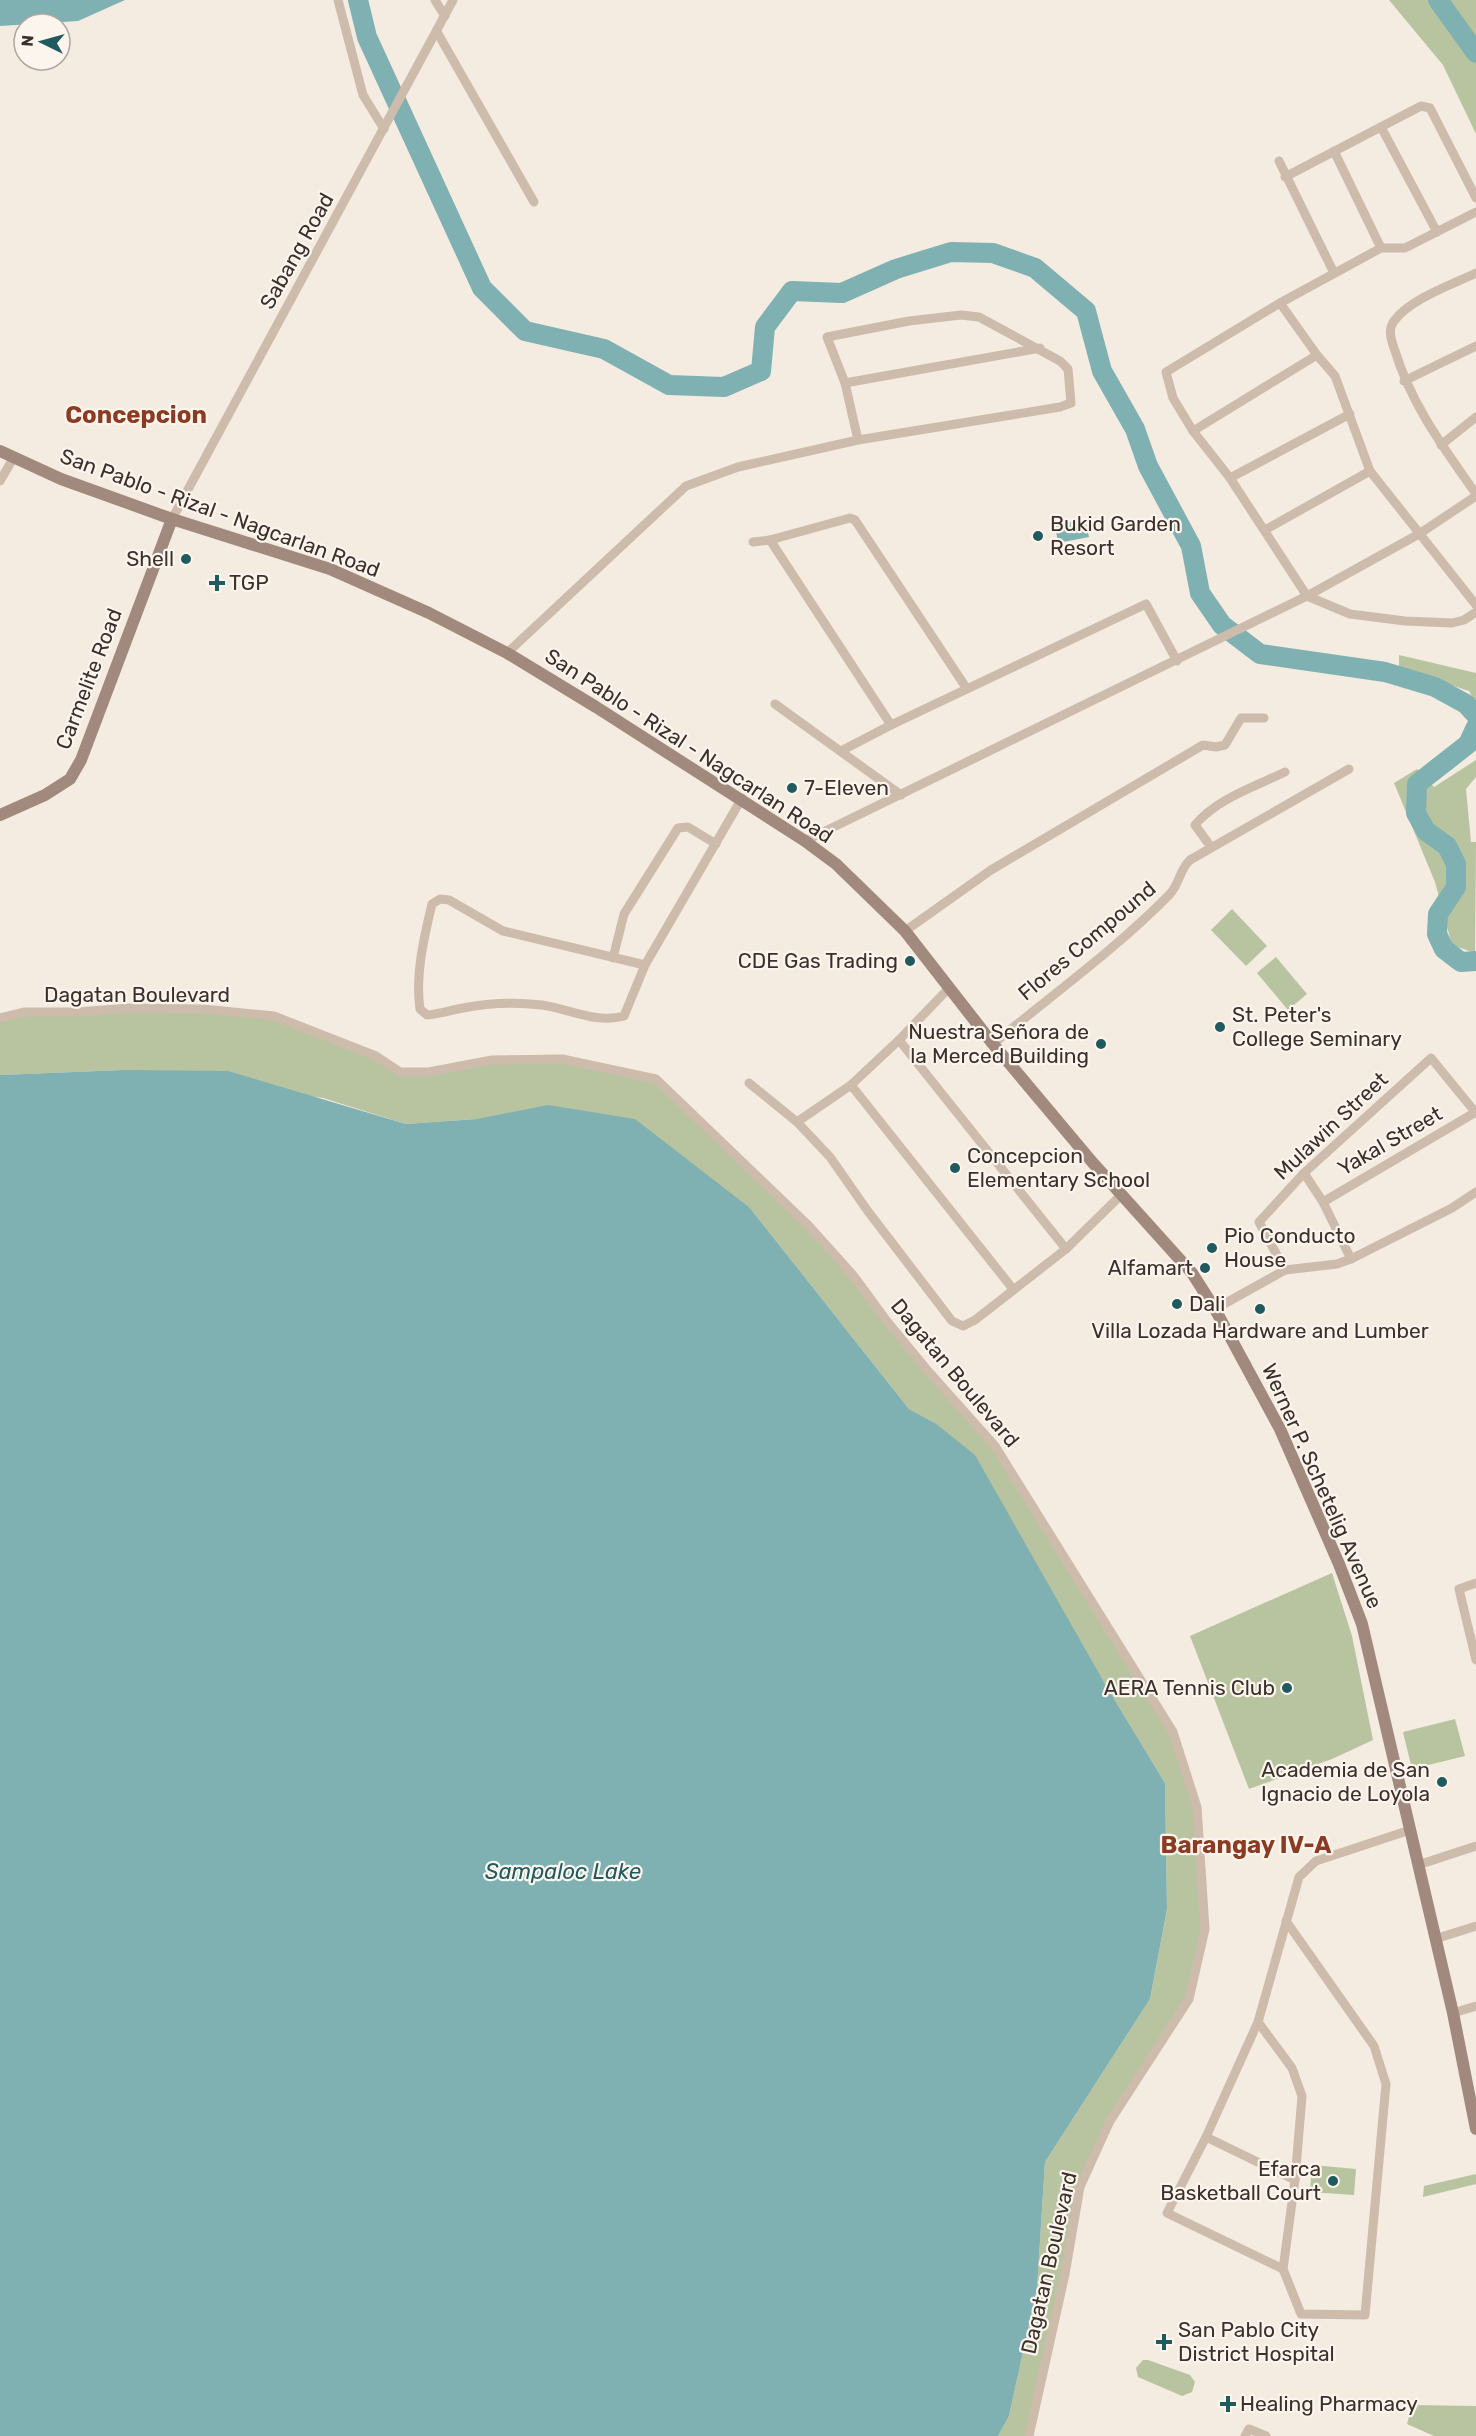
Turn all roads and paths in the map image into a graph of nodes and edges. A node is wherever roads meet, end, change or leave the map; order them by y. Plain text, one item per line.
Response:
1 (338, 0) edge
2 (435, 0) edge
3 (453, 0) edge
4 (445, 16) junction
5 (437, 32) junction
6 (1381, 127) junction
7 (384, 129) junction
8 (1334, 151) junction
9 (1279, 161) dead end
10 (1286, 177) junction
11 (1476, 198) edge
12 (534, 202) dead end
13 (1476, 212) edge
14 (1437, 232) junction
15 (1381, 248) junction
16 (1334, 273) junction
17 (1476, 273) edge
18 (1280, 303) junction
19 (1476, 346) edge
20 (1040, 348) junction
21 (1317, 355) junction
22 (1404, 381) junction
23 (845, 383) junction
24 (1350, 414) junction
25 (1476, 417) edge
26 (1193, 431) junction
27 (858, 440) junction
28 (1441, 444) junction
29 (0, 451) edge
30 (14, 457) junction
31 (1370, 471) junction
32 (1230, 478) junction
33 (0, 481) edge
34 (1476, 495) edge
35 (172, 519) junction
36 (1265, 530) junction
37 (1419, 534) junction
38 (770, 540) junction
39 (753, 542) dead end
40 (1307, 596) junction
41 (1476, 605) edge
42 (1476, 612) edge
43 (507, 653) junction
44 (1178, 661) junction
45 (967, 689) junction
46 (775, 704) dead end
47 (1264, 718) dead end
48 (891, 725) junction
49 (841, 751) junction
50 (1349, 769) dead end
51 (1285, 772) dead end
52 (901, 795) junction
53 (742, 798) junction
54 (0, 815) edge
55 (806, 841) junction
56 (716, 844) junction
57 (1211, 847) junction
58 (905, 931) junction
59 (613, 958) junction
60 (645, 965) junction
61 (949, 988) junction
62 (0, 1018) edge
63 (898, 1040) junction
64 (993, 1044) junction
65 (748, 1083) dead end
66 (850, 1084) junction
67 (1476, 1113) edge
68 (797, 1122) junction
69 (1304, 1173) junction
70 (1476, 1192) edge
71 (1122, 1195) junction
72 (1323, 1202) junction
73 (1157, 1235) joint
74 (1066, 1249) junction
75 (1352, 1259) junction
76 (1285, 1270) junction
77 (1013, 1289) junction
78 (1215, 1309) junction
79 (1476, 1583) edge
80 (1476, 1660) edge
81 (1410, 1830) junction
82 (1476, 1846) edge
83 (1418, 1865) junction
84 (1286, 1921) junction
85 (1476, 1926) edge
86 (1435, 1939) junction
87 (1476, 2006) edge
88 (1453, 2013) junction
89 (1258, 2022) junction
90 (1476, 2129) edge
91 (1206, 2137) junction
92 (1295, 2180) junction
93 (1284, 2269) junction
94 (1247, 2432) edge
95 (1029, 2436) edge
96 (1266, 2436) edge

1 - 7 street
2 - 4 street
3 - 4 street, Sabang Road
4 - 5 street, Sabang Road
5 - 7 street, Sabang Road
5 - 12 street
6 - 8 street
6 - 11 street
6 - 14 street
7 - 35 street, Sabang Road
8 - 10 street
8 - 15 street
9 - 10 street
10 - 16 street
13 - 14 street
14 - 15 street
15 - 16 street
16 - 18 street
17 - 22 street
18 - 21 street
18 - 26 street
19 - 22 street
20 - 23 street
20 - 23 street
20 - 27 street
21 - 24 street
21 - 26 street
22 - 28 street
23 - 27 street
24 - 31 street
24 - 32 street
25 - 28 street
26 - 32 street
27 - 43 street
28 - 34 street
29 - 30 main road, San Pablo - Rizal - Nagcarlan Road
30 - 33 street
30 - 35 main road, San Pablo - Rizal - Nagcarlan Road
31 - 36 street
31 - 37 street
32 - 36 street
34 - 37 street
35 - 43 main road, San Pablo - Rizal - Nagcarlan Road
35 - 54 main road, Carmelite Road
36 - 40 street
37 - 40 street
37 - 41 street
38 - 39 street
38 - 45 street
38 - 48 street
40 - 42 street
40 - 44 street
43 - 53 main road, San Pablo - Rizal - Nagcarlan Road
44 - 45 street
44 - 52 street
45 - 48 street
46 - 49 street
47 - 58 street
48 - 49 street
49 - 52 street
50 - 57 street, Flores Compound
51 - 57 street
52 - 55 street
53 - 55 main road, San Pablo - Rizal - Nagcarlan Road
53 - 56 street
55 - 58 main road, San Pablo - Rizal - Nagcarlan Road
56 - 59 street
56 - 60 street
57 - 64 street, Flores Compound
58 - 61 main road, San Pablo - Rizal - Nagcarlan Road
59 - 60 street
59 - 60 street
61 - 63 street
61 - 64 main road, San Pablo - Rizal - Nagcarlan Road
62 - 95 street, Dagatan Boulevard
63 - 66 street
63 - 74 street
64 - 71 main road, San Pablo - Rizal - Nagcarlan Road
65 - 68 street
66 - 68 street
66 - 77 street
67 - 69 street, Mulawin Street
67 - 72 street, Yakal Street
68 - 77 street
69 - 72 street
69 - 76 street, Mulawin Street
70 - 75 street
71 - 73 main road, San Pablo - Rizal - Nagcarlan Road
71 - 74 street
72 - 75 street
73 - 78 main road, Werner P. Schetelig Avenue
74 - 77 street
75 - 76 street
76 - 78 street
78 - 81 main road, Werner P. Schetelig Avenue
79 - 80 street
81 - 83 main road, Werner P. Schetelig Avenue
81 - 84 street
82 - 83 street
83 - 86 main road, Werner P. Schetelig Avenue
84 - 89 street
84 - 93 street
85 - 86 street
86 - 88 main road, Werner P. Schetelig Avenue
87 - 88 street
88 - 90 main road, Werner P. Schetelig Avenue
89 - 91 street
89 - 92 street
91 - 92 street
91 - 93 street
92 - 93 street
94 - 96 street

